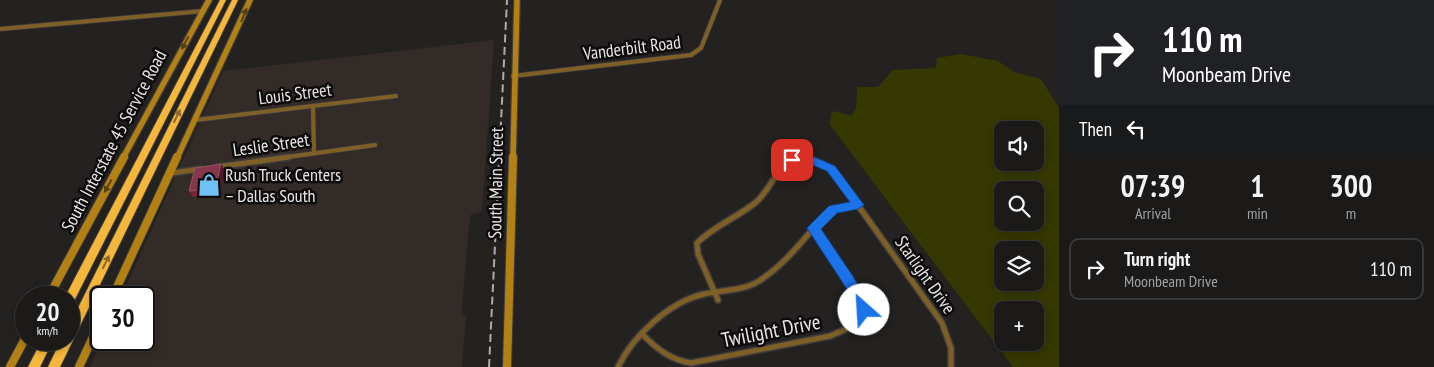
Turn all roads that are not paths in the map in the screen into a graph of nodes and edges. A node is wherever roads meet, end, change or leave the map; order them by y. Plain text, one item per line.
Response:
1 (209, 0) edge
2 (223, 0) edge
3 (235, 0) edge
4 (250, 0) edge
5 (517, 0) edge
6 (720, 0) edge
7 (203, 11) junction
8 (0, 29) edge
9 (514, 76) junction
10 (396, 96) dead end
11 (313, 106) junction
12 (196, 120) junction
13 (375, 145) dead end
14 (314, 153) junction
15 (172, 173) junction
16 (858, 205) junction
17 (813, 228) junction
18 (54, 286) edge
19 (76, 286) edge
20 (118, 286) edge
21 (714, 293) junction
22 (718, 300) dead end
23 (80, 315) edge
24 (643, 335) junction
25 (90, 344) edge
26 (19, 351) edge
27 (42, 351) edge
28 (62, 351) edge
29 (10, 367) edge
30 (34, 367) edge
31 (54, 367) edge
32 (79, 367) edge
33 (507, 367) edge
34 (618, 367) edge
35 (951, 367) edge

1 - 7 main road, South Interstate 45 Service Road
2 - 19 highway
23 -> 3 highway
12 -> 4 main road
5 - 9 main road, South Main Street
6 - 9 street, Vanderbilt Road
7 - 8 street
7 -> 18 main road, South Interstate 45 Service Road
9 - 33 main road, South Main Street
10 - 11 street, Louis Street
11 - 12 street, Louis Street
11 - 14 street
12 - 15 main road
13 - 14 street, Leslie Street
14 - 15 street, Leslie Street
15 - 20 main road
16 - 17 street
16 - 21 street, Starlight Drive
16 - 35 street, Starlight Drive
17 - 21 street
17 - 24 street, Twilight Drive
21 - 22 street
21 - 24 street
24 - 34 street
25 - 32 main road
26 - 29 main road
27 - 30 highway
28 - 31 highway

